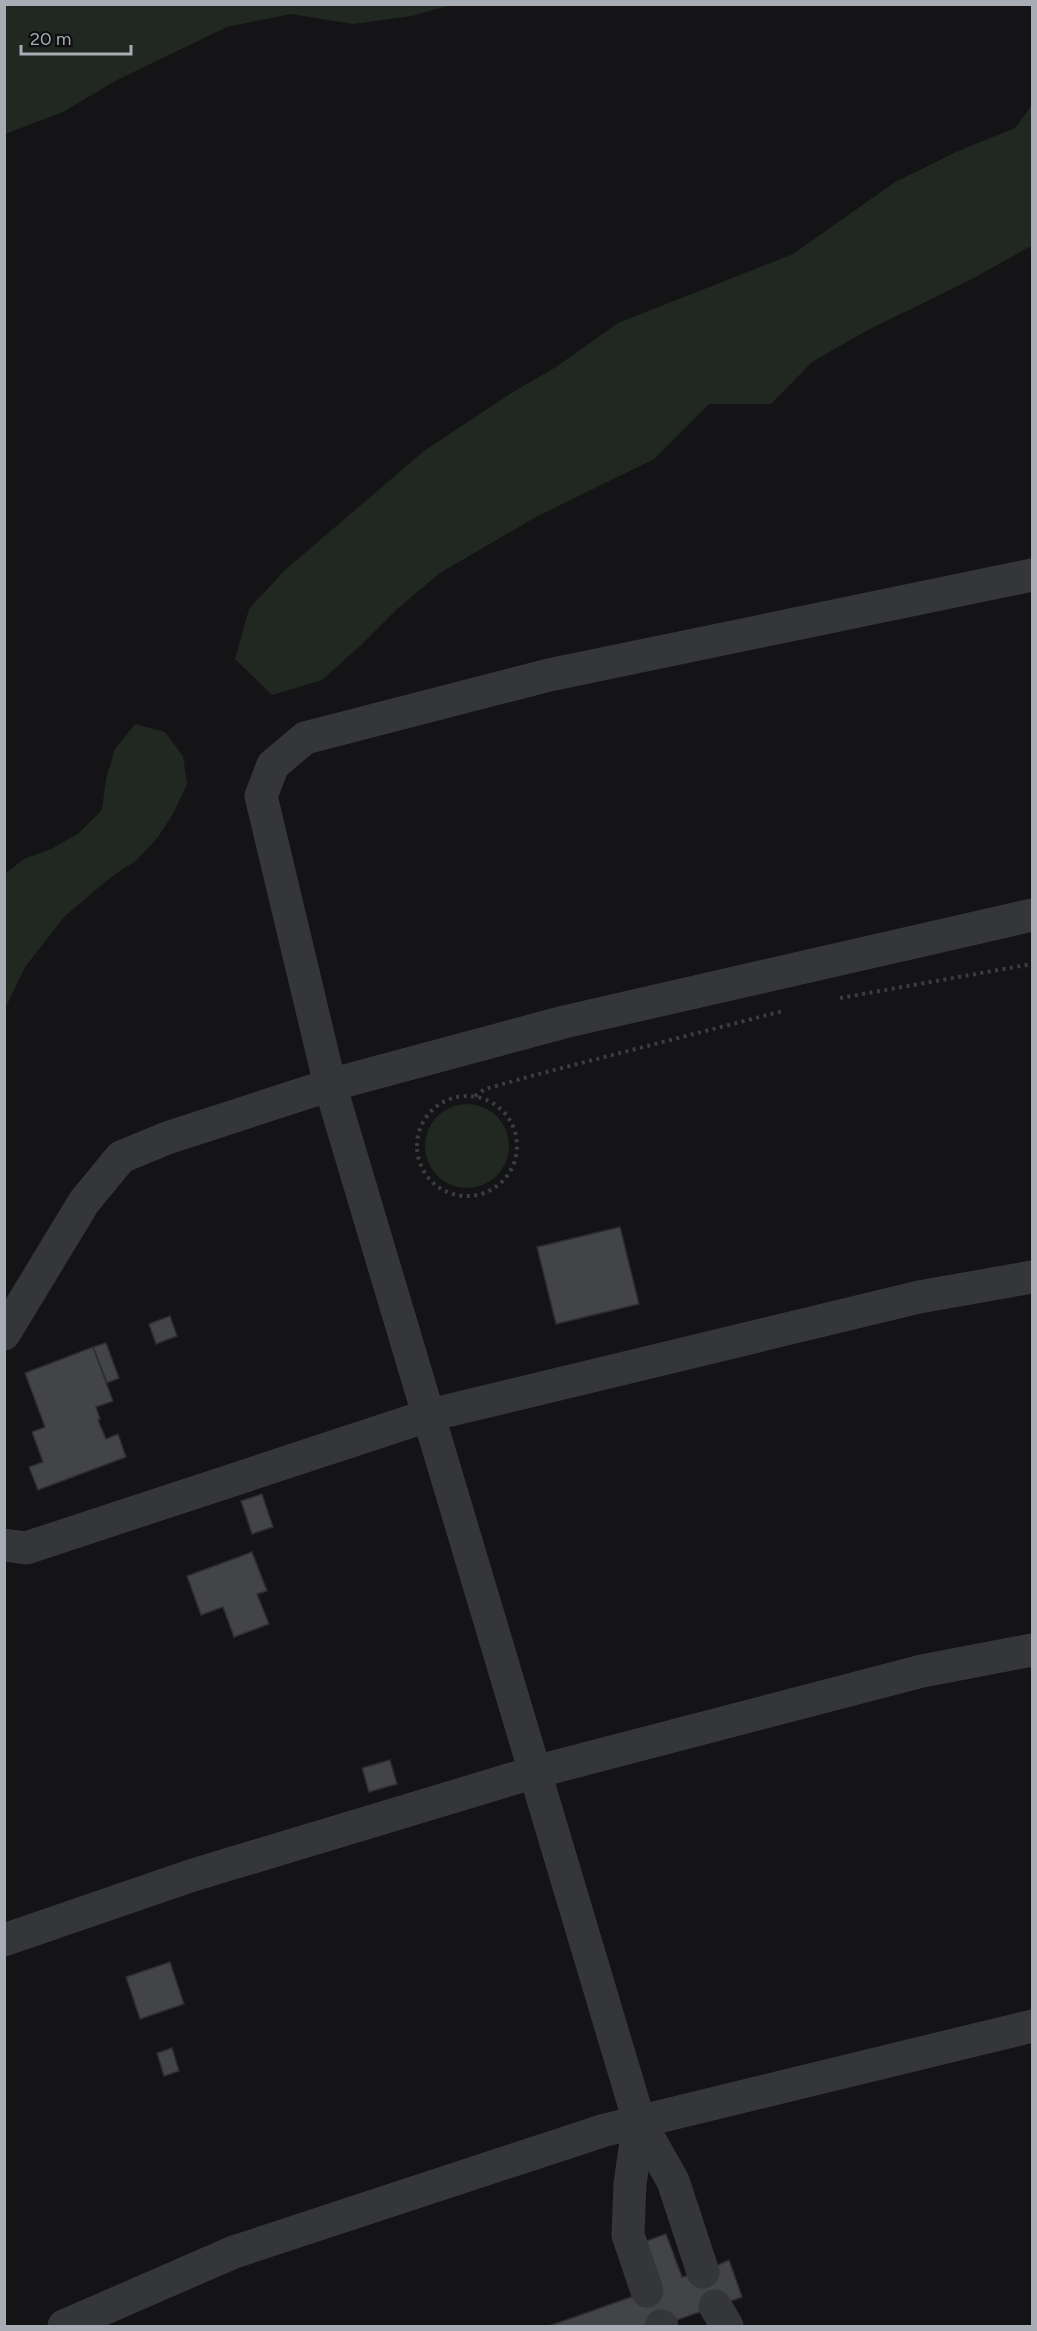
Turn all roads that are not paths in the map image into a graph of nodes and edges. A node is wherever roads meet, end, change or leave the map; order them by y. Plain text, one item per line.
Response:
1 (1032, 575) edge
2 (1032, 915) edge
3 (330, 1085) junction
4 (1032, 1276) edge
5 (4, 1334) edge
6 (430, 1415) junction
7 (4, 1545) edge
8 (1032, 1650) edge
9 (535, 1772) junction
10 (4, 1940) edge
11 (1032, 2026) edge
12 (639, 2121) junction
13 (703, 2272) dead end
14 (647, 2291) dead end
15 (64, 2326) edge

1 - 3 street
2 - 3 street
3 - 5 street
3 - 6 street
4 - 6 street
6 - 7 street
6 - 9 street
8 - 9 street
9 - 10 street
9 - 12 street
11 - 12 street
12 - 13 street
12 - 14 street
12 - 15 street

